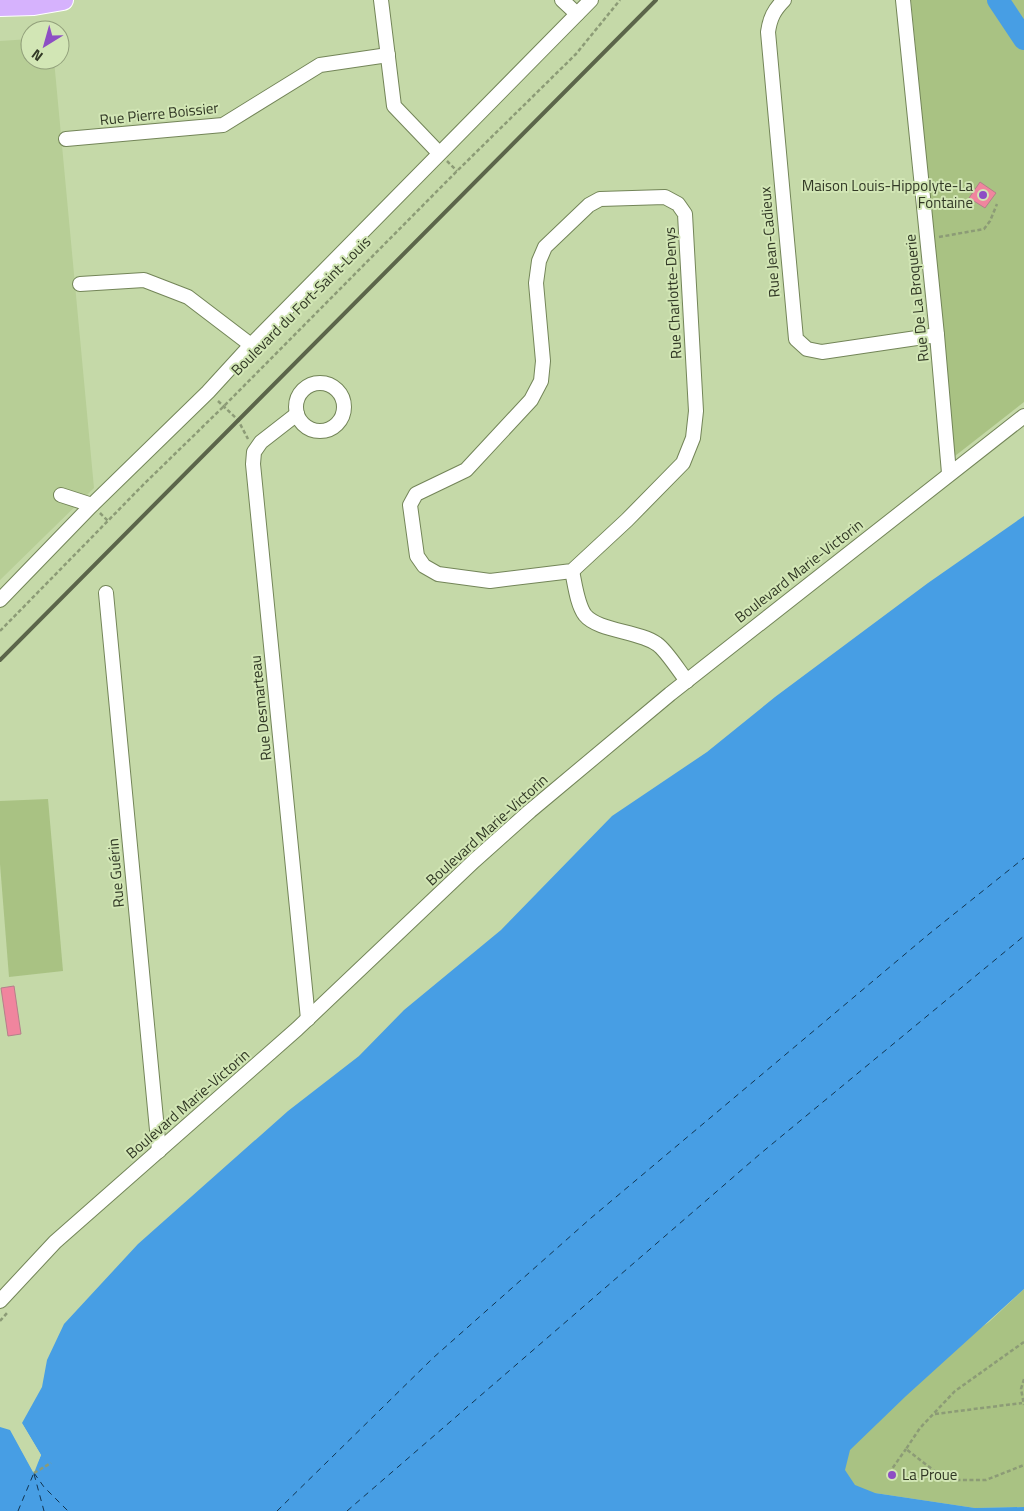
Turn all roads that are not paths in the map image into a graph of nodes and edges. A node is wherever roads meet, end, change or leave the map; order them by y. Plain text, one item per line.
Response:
1 (63, 0) edge
2 (381, 0) edge
3 (562, 0) edge
4 (592, 0) edge
5 (784, 0) edge
6 (903, 0) edge
7 (0, 6) edge
8 (577, 14) junction
9 (388, 55) junction
10 (66, 139) dead end
11 (440, 153) junction
12 (80, 284) dead end
13 (937, 336) junction
14 (251, 345) junction
15 (297, 414) dead end
16 (1024, 416) edge
17 (949, 473) junction
18 (61, 495) dead end
19 (92, 505) junction
20 (572, 571) junction
21 (106, 593) dead end
22 (0, 600) edge
23 (686, 680) junction
24 (308, 1019) junction
25 (159, 1150) junction
26 (6, 1305) edge

1 - 7 highway
2 - 9 street
3 - 8 street
4 - 8 street, Boulevard du Fort-Saint-Louis
5 - 13 street, Rue Jean-Cadieux
6 - 13 street, Rue De La Broquerie
8 - 11 street, Boulevard du Fort-Saint-Louis
9 - 10 street, Rue Pierre Boissier
9 - 11 street
11 - 14 street, Boulevard du Fort-Saint-Louis
12 - 14 street
13 - 17 street, Rue De La Broquerie
14 - 19 street, Boulevard du Fort-Saint-Louis
15 - 24 street, Rue Desmarteau
16 - 17 street, Boulevard Marie-Victorin
17 - 23 street, Boulevard Marie-Victorin
18 - 19 street
19 - 22 street, Boulevard du Fort-Saint-Louis
20 - 20 street, Rue Charlotte-Denys
20 - 23 street
21 - 25 street, Rue Guérin
23 - 24 street, Boulevard Marie-Victorin
24 - 25 street, Boulevard Marie-Victorin
25 - 26 street, Boulevard Marie-Victorin

